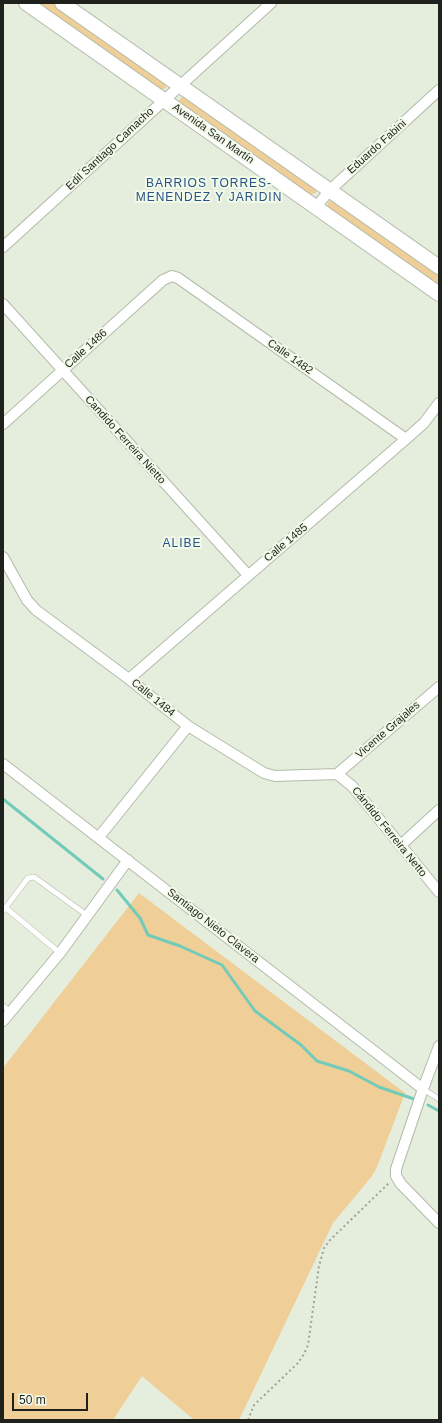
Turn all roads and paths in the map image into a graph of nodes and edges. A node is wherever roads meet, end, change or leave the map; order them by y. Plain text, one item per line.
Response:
1 (26, 3) edge
2 (62, 3) edge
3 (271, 3) edge
4 (181, 85) junction
5 (439, 90) edge
6 (164, 99) junction
7 (329, 191) junction
8 (317, 206) junction
9 (3, 247) edge
10 (439, 267) edge
11 (172, 276) joint
12 (439, 294) edge
13 (3, 304) edge
14 (62, 370) junction
15 (439, 403) edge
16 (3, 424) edge
17 (406, 439) junction
18 (3, 557) edge
19 (248, 575) junction
20 (129, 679) junction
21 (439, 686) edge
22 (188, 726) junction
23 (3, 764) edge
24 (337, 774) junction
25 (439, 810) edge
26 (99, 837) junction
27 (400, 845) junction
28 (128, 860) junction
29 (439, 892) edge
30 (4, 909) edge
31 (88, 916) junction
32 (60, 953) junction
33 (7, 1009) edge
34 (3, 1021) edge
35 (439, 1046) edge
36 (423, 1088) junction
37 (439, 1099) edge
38 (396, 1176) junction
39 (439, 1223) edge
40 (248, 1420) edge

1 - 6 street, Avenida San Martín
2 - 4 street, Avenida San Martín
3 - 4 street, Edil Santiago Camacho
4 - 6 street, Edil Santiago Camacho
4 - 7 street, Avenida San Martín
5 - 7 street, Eduardo Fabini
6 - 8 street, Avenida San Martín
6 - 9 street, Edil Santiago Camacho
7 - 8 street, Eduardo Fabini
7 - 10 street, Avenida San Martín
8 - 12 street, Avenida San Martín
11 - 14 street, Calle 1486
11 - 17 street, Calle 1482
13 - 14 street, Candido Ferreira Nietto
14 - 16 street, Calle 1486
14 - 19 street, Candido Ferreira Nietto
15 - 17 street, Calle 1485
17 - 19 street, Calle 1485
18 - 20 street, Calle 1484
19 - 20 street, Calle 1485
20 - 22 street, Calle 1484
21 - 24 street, Vicente Grajales
22 - 24 street, Calle 1484
22 - 26 street
23 - 26 street, Santiago Nieto Clavera
24 - 27 street, Cándido Ferreira Netto
25 - 27 street
26 - 28 street, Santiago Nieto Clavera
27 - 29 street, Cándido Ferreira Netto
28 - 31 street
28 - 36 street, Santiago Nieto Clavera
30 - 31 lane
30 - 32 lane
31 - 32 street
32 - 33 street
33 - 34 street
35 - 36 street
36 - 37 lane
36 - 38 street
38 - 39 street
38 - 40 path

